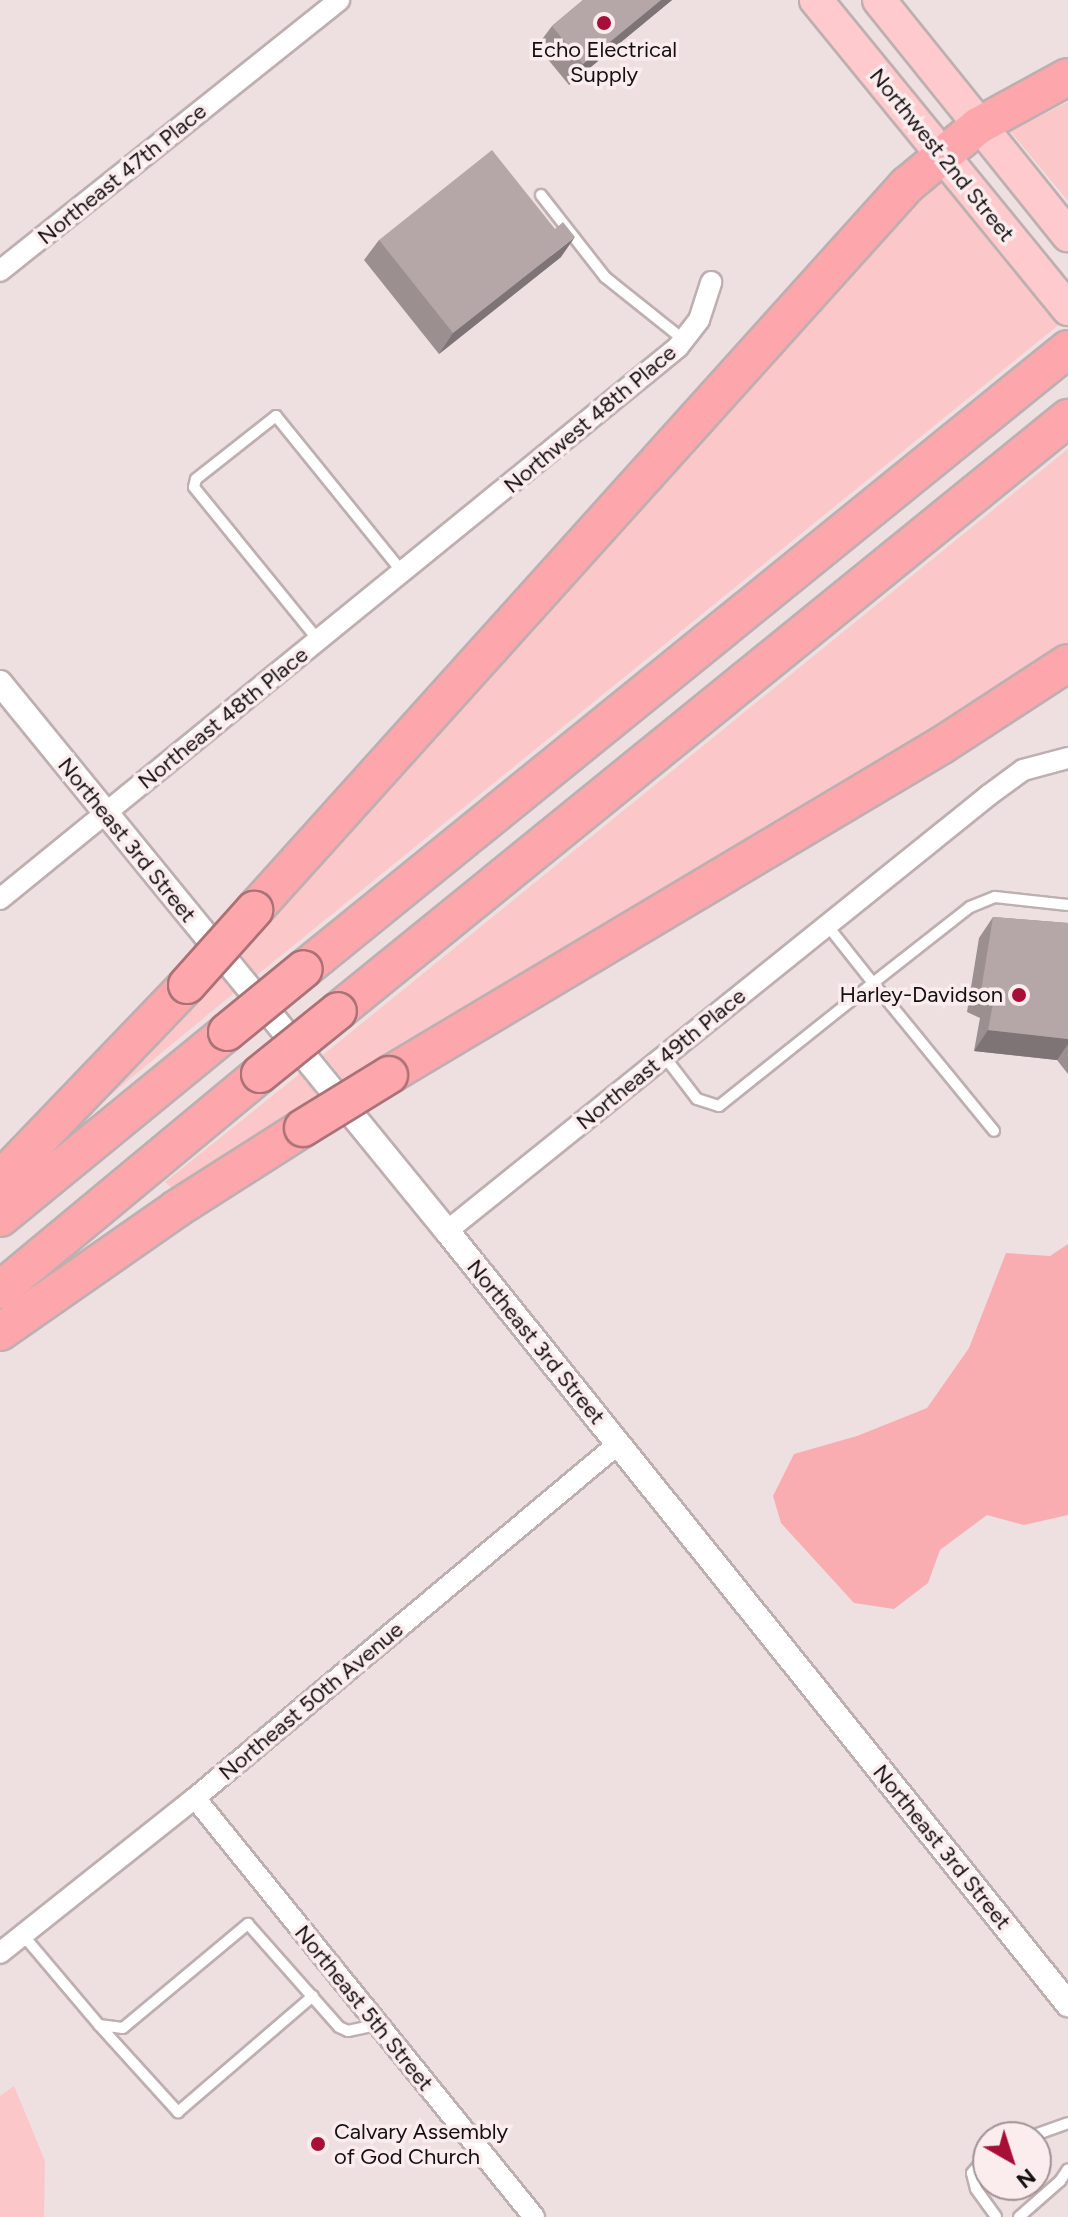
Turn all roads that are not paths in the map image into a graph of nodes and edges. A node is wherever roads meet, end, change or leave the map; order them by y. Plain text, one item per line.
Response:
1 (339, 0) edge
2 (816, 0) edge
3 (879, 0) edge
4 (1068, 77) edge
5 (978, 126) junction
6 (941, 155) junction
7 (541, 195) dead end
8 (1068, 235) edge
9 (0, 271) edge
10 (711, 282) dead end
11 (1068, 309) edge
12 (684, 340) junction
13 (1068, 349) edge
14 (1057, 426) edge
15 (446, 538) joint
16 (403, 573) junction
17 (319, 641) junction
18 (1068, 663) edge
19 (0, 683) edge
20 (1068, 758) edge
21 (105, 813) junction
22 (0, 899) edge
23 (1068, 905) edge
24 (827, 925) junction
25 (873, 983) junction
26 (664, 1056) junction
27 (994, 1131) dead end
28 (0, 1180) edge
29 (0, 1218) edge
30 (447, 1231) junction
31 (0, 1290) edge
32 (0, 1332) edge
33 (618, 1444) junction
34 (195, 1798) junction
35 (23, 1935) junction
36 (0, 1953) edge
37 (313, 1996) junction
38 (1068, 2004) edge
39 (99, 2025) junction
40 (378, 2025) junction
41 (1068, 2169) edge
42 (534, 2217) edge
43 (1019, 2217) edge

1 - 9 street, Northeast 47th Place
2 - 6 main road, Northwest 2nd Street
3 - 5 main road
4 - 5 highway
5 - 6 highway
5 - 8 main road
6 - 11 main road, Northwest 2nd Street
6 - 28 highway, bridge
7 - 12 lane
10 - 12 street, Northwest 48th Place
12 - 15 street, Northwest 48th Place
13 - 29 highway, bridge
14 - 31 highway, bridge
15 - 16 street, Northeast 48th Place
16 - 17 street, Northeast 48th Place
16 - 17 lane
17 - 21 street, Northeast 48th Place
18 - 32 highway, bridge
19 - 21 street, Northeast 3rd Street
20 - 24 street, Northeast 49th Place
21 - 22 street, Northeast 48th Place
21 - 30 street, Northeast 3rd Street
23 - 25 lane
24 - 25 lane
24 - 26 street, Northeast 49th Place
25 - 26 lane
25 - 27 lane
26 - 30 street, Northeast 49th Place
30 - 33 street, Northeast 3rd Street
33 - 34 street, Northeast 50th Avenue
33 - 38 street, Northeast 3rd Street
34 - 35 street, Northeast 50th Avenue
34 - 40 street, Northeast 5th Street
35 - 36 street, Northeast 50th Avenue
35 - 39 lane
37 - 39 lane
37 - 39 lane
37 - 40 lane
40 - 42 street, Northeast 5th Street
41 - 43 lane

